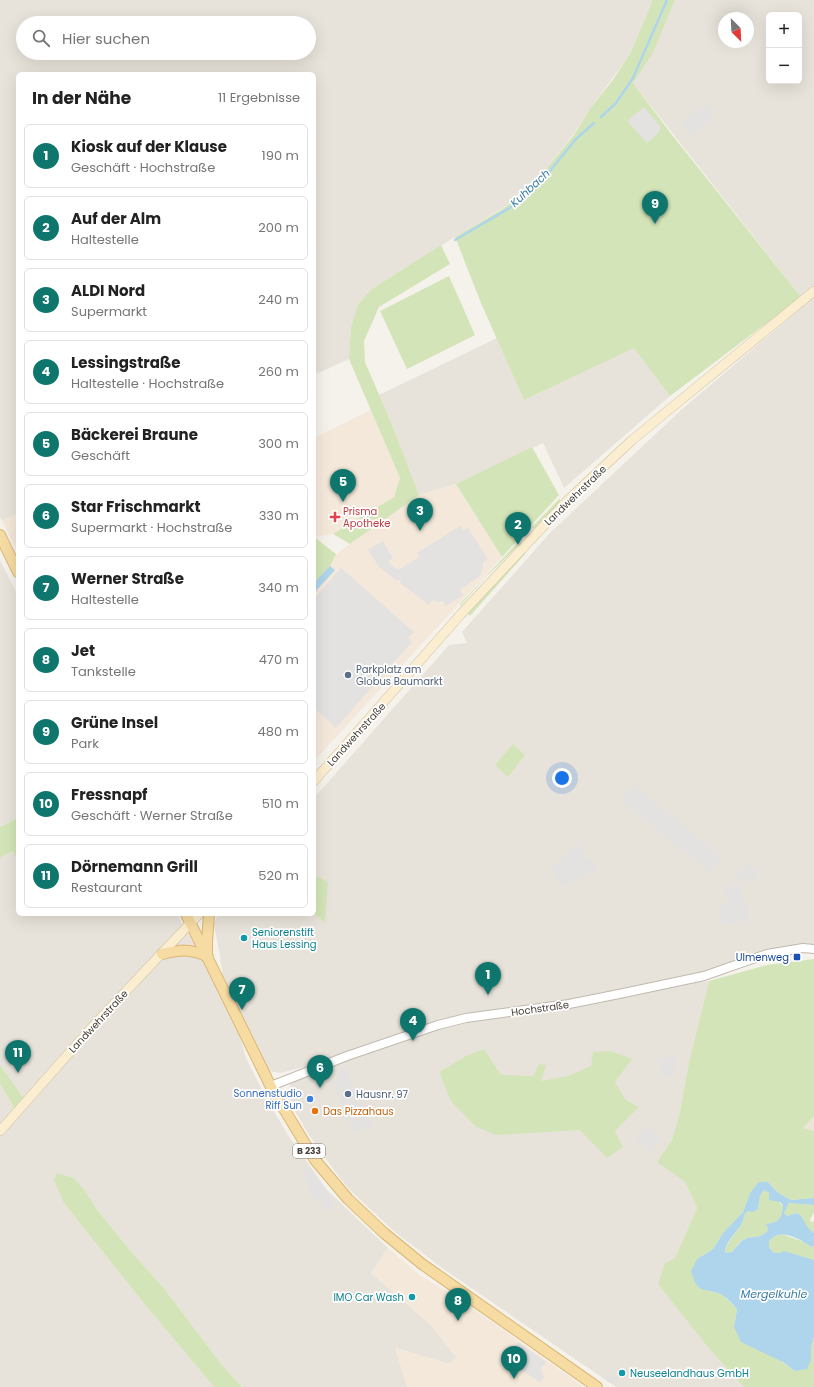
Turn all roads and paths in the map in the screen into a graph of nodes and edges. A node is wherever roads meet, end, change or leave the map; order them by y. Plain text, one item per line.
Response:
1 (814, 291) edge
2 (0, 535) edge
3 (16, 568) edge
4 (316, 779) edge
5 (187, 916) edge
6 (197, 916) edge
7 (209, 916) edge
8 (190, 924) junction
9 (814, 949) edge
10 (162, 954) junction
11 (208, 957) junction
12 (271, 1086) junction
13 (0, 1131) edge
14 (597, 1387) edge

1 - 4 main road, Landwehrstraße
2 - 3 main road
5 - 8 main road, B 233
6 - 8 main road, Landwehrstraße
7 - 11 main road
8 - 10 main road, Landwehrstraße
8 - 11 main road, B 233
9 - 12 street, Hochstraße
10 - 11 main road
10 - 13 main road, Landwehrstraße
11 - 12 main road, B 233
12 - 14 main road, B 233

